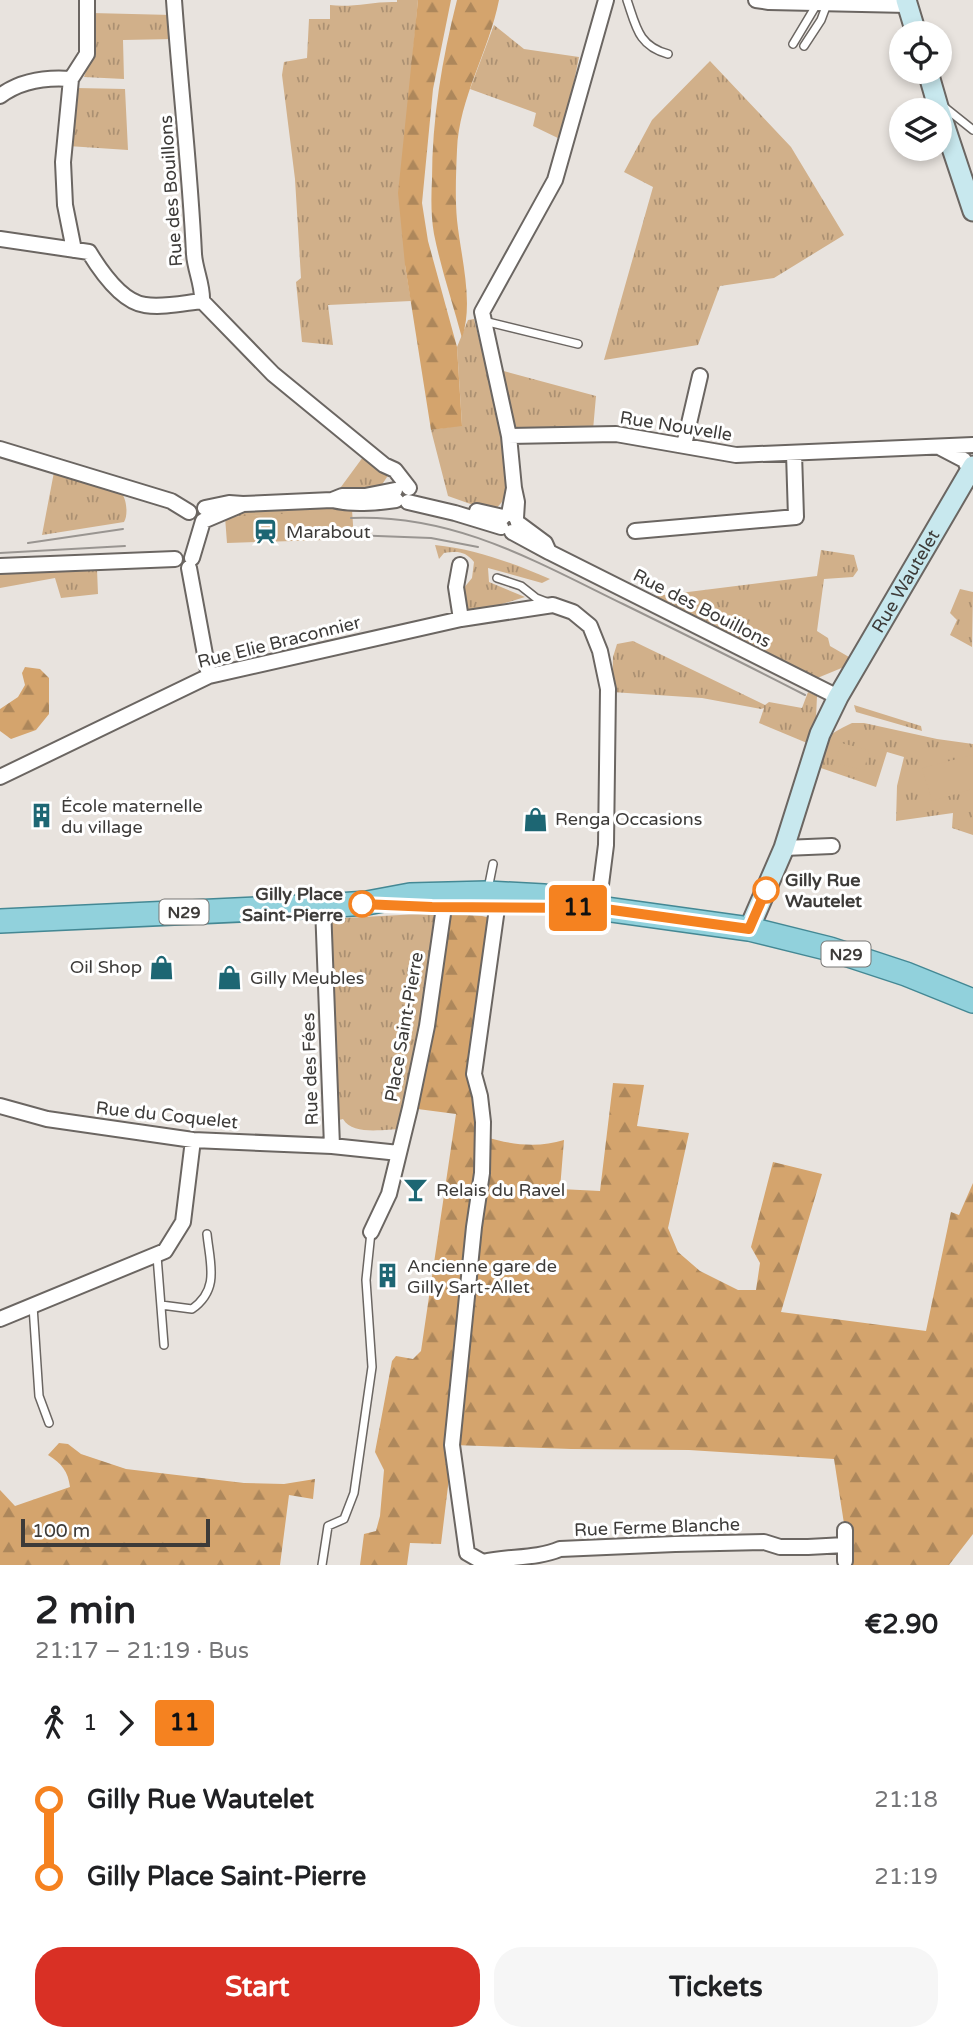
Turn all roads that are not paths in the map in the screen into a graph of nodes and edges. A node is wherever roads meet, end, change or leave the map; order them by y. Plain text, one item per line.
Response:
1 (87, 0) edge
2 (174, 0) edge
3 (606, 0) edge
4 (627, 0) edge
5 (756, 0) edge
6 (822, 3) junction
7 (907, 3) edge
8 (912, 21) edge
9 (793, 44) dead end
10 (803, 47) dead end
11 (668, 54) dead end
12 (71, 79) junction
13 (0, 96) edge
14 (952, 117) edge
15 (973, 130) edge
16 (952, 149) edge
17 (973, 211) edge
18 (0, 239) edge
19 (74, 250) junction
20 (202, 301) junction
21 (484, 321) junction
22 (578, 344) dead end
23 (700, 376) dead end
24 (509, 436) junction
25 (684, 444) junction
26 (973, 445) edge
27 (940, 447) junction
28 (0, 449) edge
29 (794, 453) junction
30 (972, 468) edge
31 (403, 493) junction
32 (197, 515) junction
33 (510, 522) junction
34 (635, 531) dead end
35 (185, 559) junction
36 (460, 565) dead end
37 (0, 566) edge
38 (497, 578) dead end
39 (553, 605) junction
40 (461, 619) junction
41 (209, 676) junction
42 (838, 696) junction
43 (0, 777) edge
44 (832, 846) dead end
45 (784, 848) junction
46 (493, 864) dead end
47 (494, 898) junction
48 (367, 903) junction
49 (323, 906) junction
50 (444, 907) junction
51 (598, 908) junction
52 (0, 921) edge
53 (749, 929) junction
54 (940, 989) junction
55 (973, 1001) edge
56 (973, 1010) edge
57 (0, 1106) edge
58 (193, 1140) junction
59 (332, 1146) junction
60 (399, 1153) junction
61 (371, 1232) joint
62 (207, 1234) dead end
63 (157, 1256) junction
64 (161, 1305) junction
65 (33, 1306) junction
66 (0, 1319) edge
67 (164, 1345) dead end
68 (49, 1423) dead end
69 (845, 1530) dead end
70 (845, 1545) junction
71 (845, 1561) dead end
72 (322, 1565) edge

1 - 12 street
2 - 20 street, Rue des Bouillons
3 - 21 street
4 - 11 lane
5 - 6 street
6 - 7 street
6 - 9 lane
6 - 10 lane
7 - 8 street
12 - 13 street
12 - 19 street
14 - 15 lane
16 - 17 street
18 - 19 street
19 - 20 street
20 - 31 street
21 - 22 lane
21 - 24 street
23 - 25 street
24 - 25 street, Rue Nouvelle
24 - 33 street
25 - 29 street, Rue Nouvelle
26 - 27 street, Rue Nouvelle
27 - 29 street, Rue Nouvelle
27 - 30 street
28 - 32 street
29 - 34 street
30 - 42 street, Rue Wautelet
31 - 32 street
31 - 33 street, Rue des Bouillons
32 - 35 street
33 - 42 street, Rue des Bouillons
35 - 37 street
35 - 41 street
36 - 40 street
38 - 39 lane
39 - 40 street, Rue Elie Braconnier
39 - 51 street
40 - 41 street, Rue Elie Braconnier
41 - 43 street, Rue Elie Braconnier
42 - 45 street, Rue Wautelet
44 - 45 street
45 - 53 street
46 - 47 lane
47 - 48 main road, N29
47 - 50 main road, N29
47 - 51 main road, N29
47 - 70 street, Rue Ferme Blanche
48 - 49 main road, N29
48 - 50 main road, N29
49 - 52 main road, N29
49 - 59 street, Rue des Fées
50 - 60 street, Place Saint-Pierre
51 - 53 main road, N29
53 - 54 main road, N29
54 - 55 main road, N29
54 - 56 main road, N29
57 - 58 street, Rue du Coquelet
58 - 59 street, Rue du Coquelet
58 - 63 street
59 - 60 street, Rue du Coquelet
60 - 61 street, Place Saint-Pierre
61 - 72 lane
62 - 64 lane
63 - 64 lane
63 - 65 street
64 - 67 lane
65 - 66 street
65 - 68 lane
69 - 70 street
70 - 71 street

